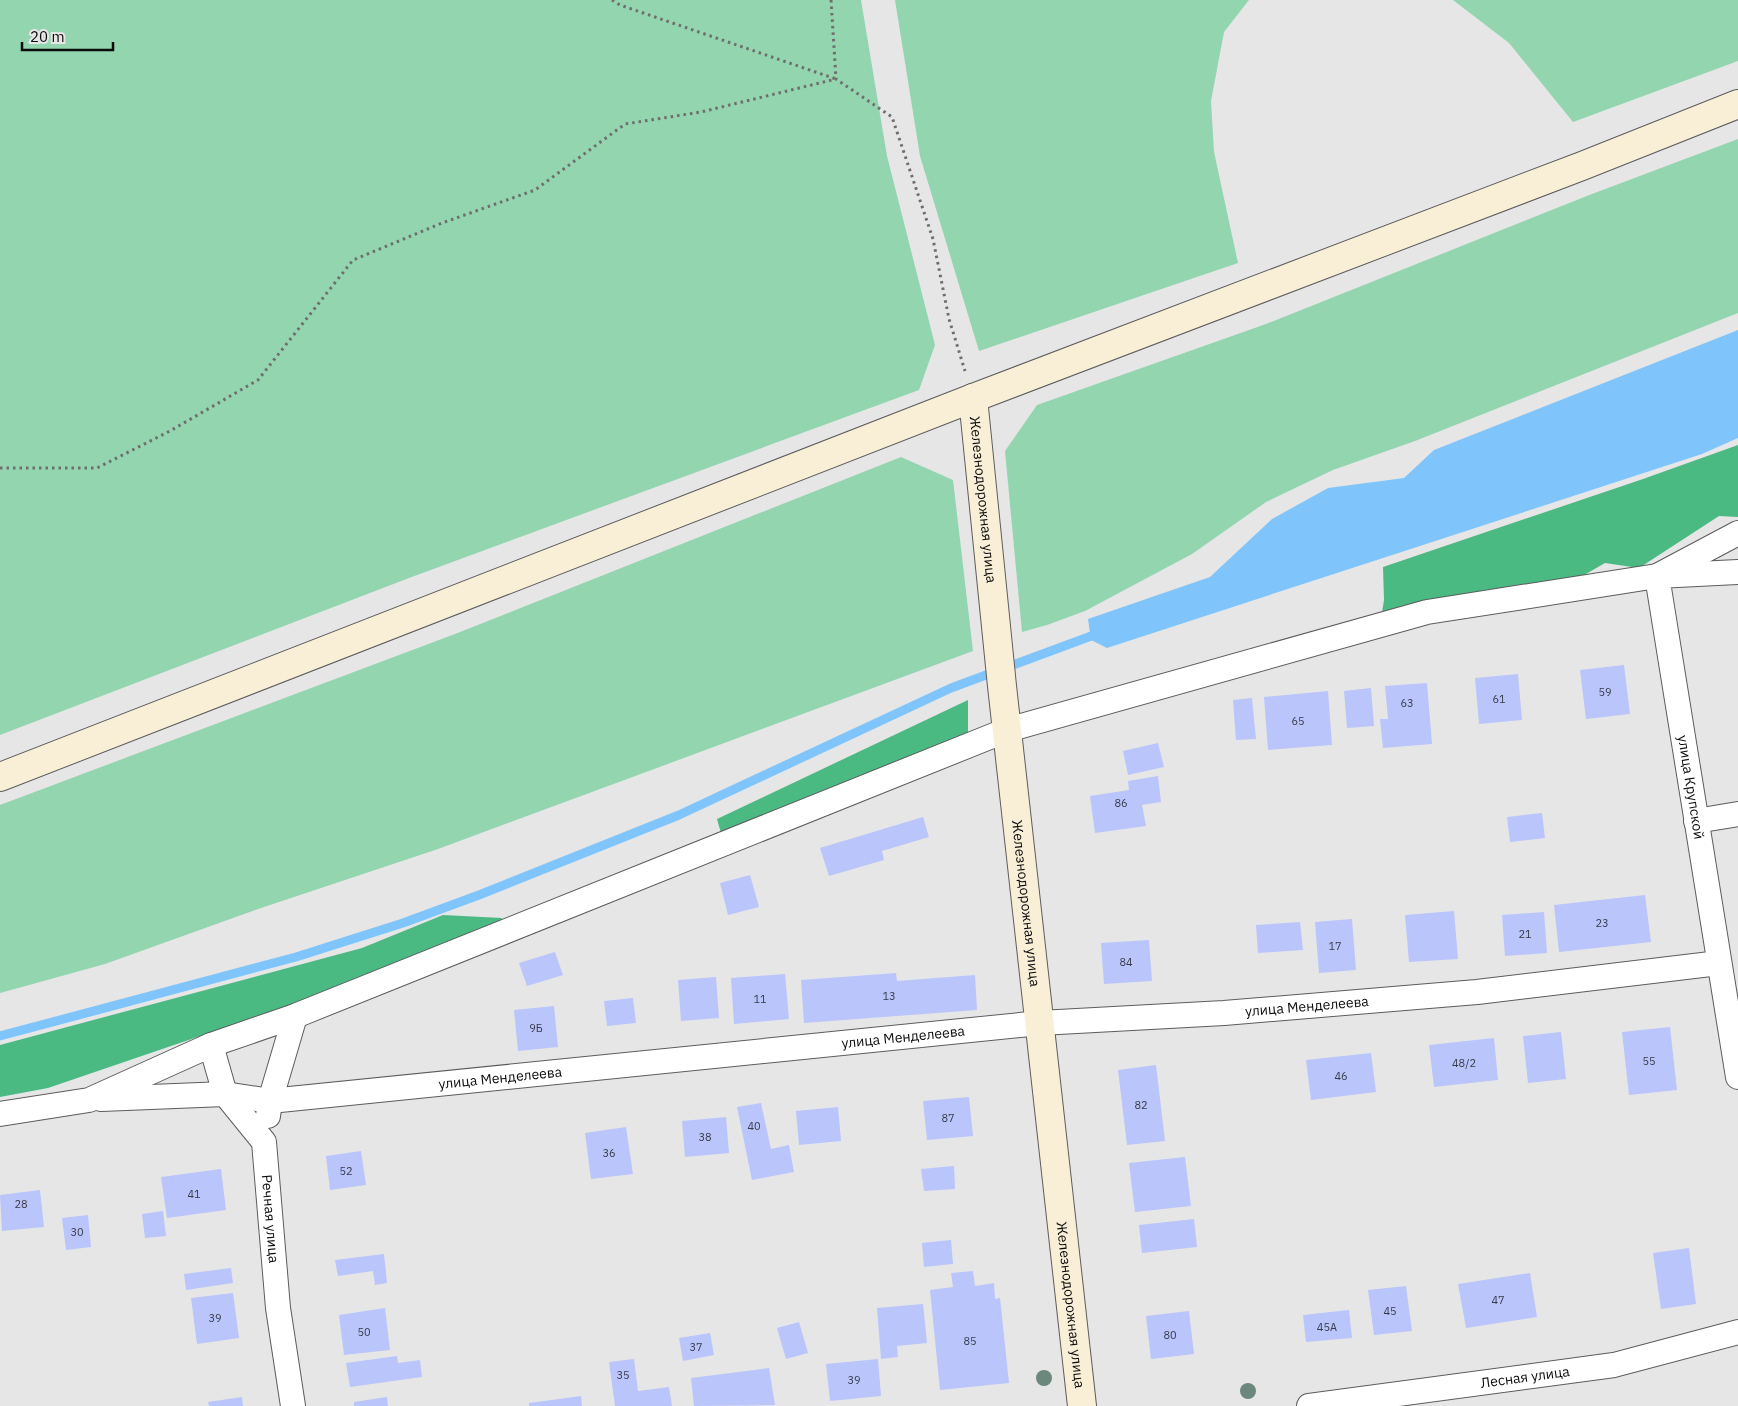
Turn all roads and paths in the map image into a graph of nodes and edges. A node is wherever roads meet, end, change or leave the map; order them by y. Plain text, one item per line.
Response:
1 (612, 0) edge
2 (831, 0) edge
3 (836, 79) junction
4 (1738, 104) edge
5 (973, 398) junction
6 (0, 468) edge
7 (1738, 533) edge
8 (1738, 572) edge
9 (1657, 576) junction
10 (1007, 730) junction
11 (0, 777) edge
12 (1738, 814) edge
13 (1696, 821) junction
14 (1719, 963) junction
15 (295, 1016) junction
16 (1040, 1023) junction
17 (211, 1045) junction
18 (1738, 1077) edge
19 (225, 1094) junction
20 (89, 1100) junction
21 (270, 1101) junction
22 (0, 1114) edge
23 (264, 1142) junction
24 (1738, 1332) edge
25 (293, 1406) edge
26 (1082, 1406) edge
27 (1309, 1406) edge

1 - 3 path
2 - 3 path
3 - 5 path
3 - 6 path
4 - 5 main road
5 - 10 main road, Железнодорожная улица
5 - 11 main road
7 - 9 street
8 - 9 street
9 - 10 street
9 - 13 street, улица Крупской
10 - 15 street
10 - 16 main road, Железнодорожная улица
12 - 13 street
13 - 14 street, улица Крупской
14 - 16 street, улица Менделеева
14 - 18 street, улица Крупской
15 - 17 street
15 - 21 street, Речная улица
16 - 21 street, улица Менделеева
16 - 26 main road, Железнодорожная улица
17 - 19 street
17 - 20 street
19 - 20 street, улица Менделеева
19 - 21 street, улица Менделеева
19 - 23 street
20 - 22 street
21 - 23 street, Речная улица
23 - 25 street, Речная улица
24 - 27 street, Лесная улица

